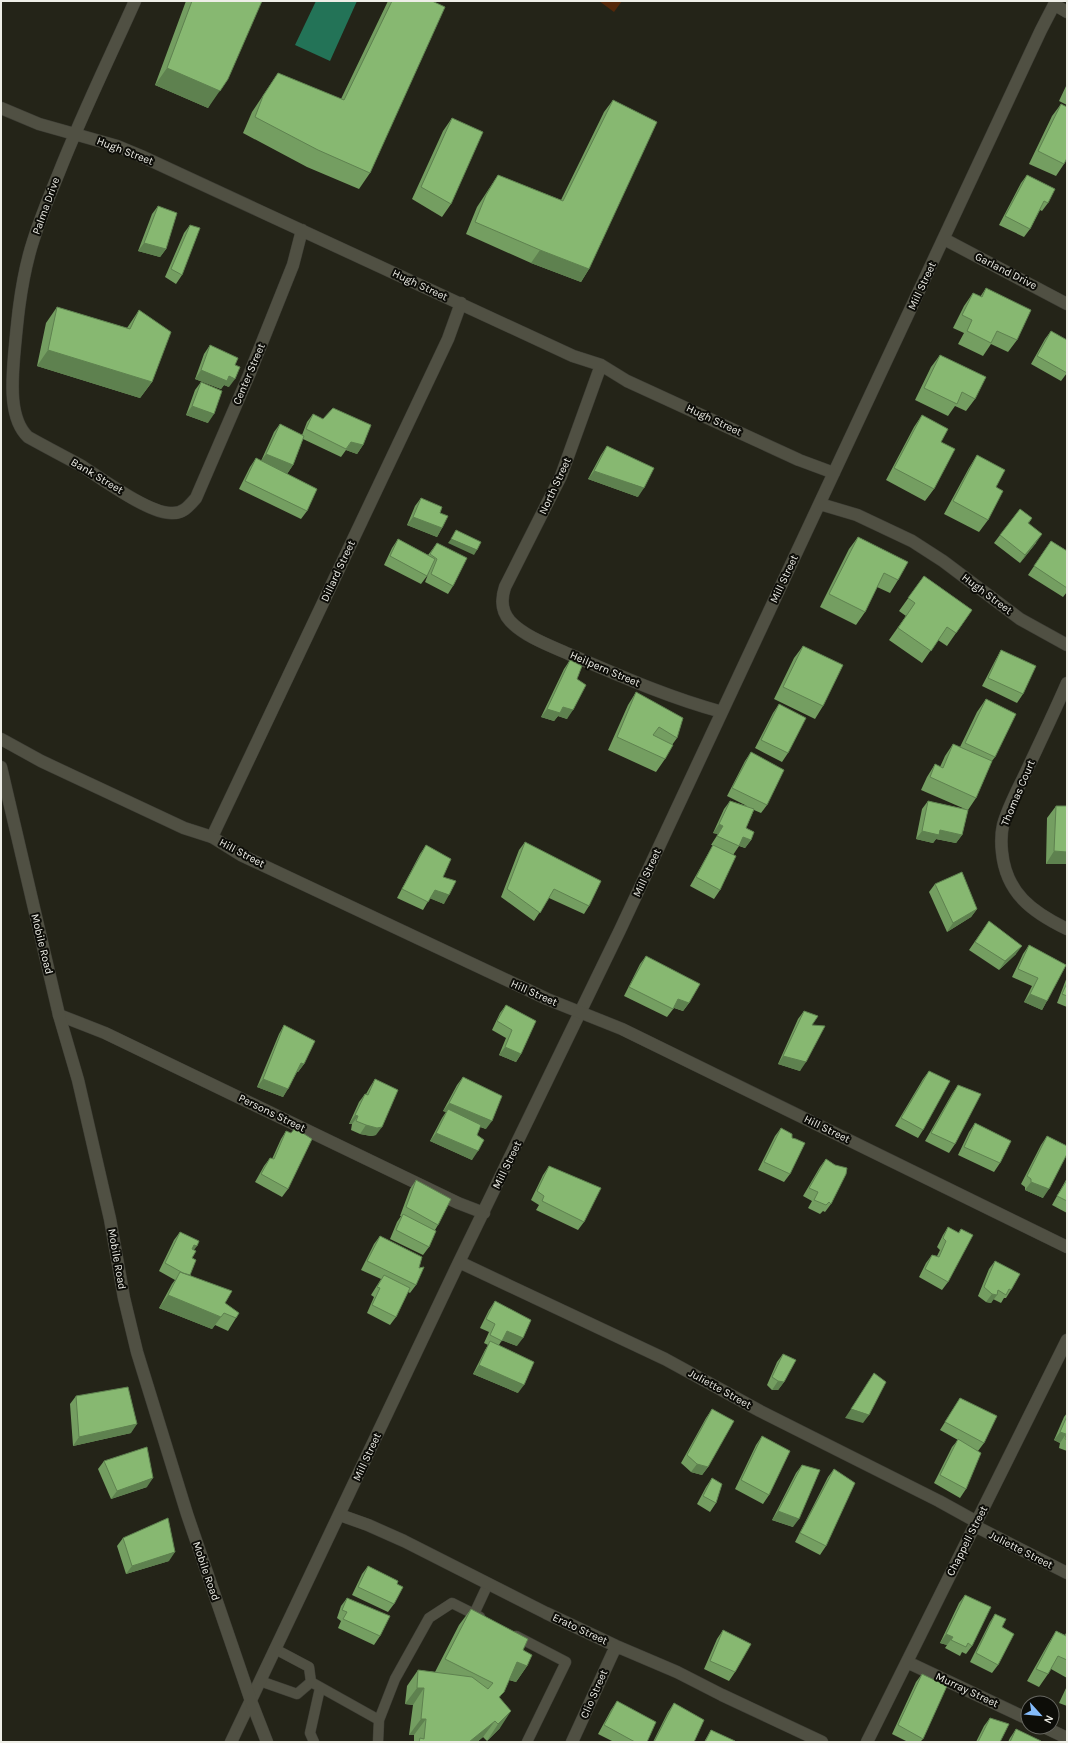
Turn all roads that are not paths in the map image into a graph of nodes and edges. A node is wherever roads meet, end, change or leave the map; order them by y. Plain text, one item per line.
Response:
1 (135, 1) edge
2 (1056, 3) edge
3 (1067, 12) edge
4 (1, 108) edge
5 (74, 134) junction
6 (302, 230) junction
7 (944, 239) junction
8 (461, 304) junction
9 (1067, 304) edge
10 (601, 364) junction
11 (18, 424) joint
12 (834, 473) junction
13 (820, 504) junction
14 (183, 511) joint
15 (502, 605) joint
16 (1067, 645) edge
17 (1067, 683) edge
18 (722, 712) junction
19 (1, 739) edge
20 (1, 767) edge
21 (212, 837) junction
22 (1067, 930) edge
23 (580, 1012) junction
24 (60, 1015) junction
25 (484, 1213) junction
26 (1067, 1247) edge
27 (460, 1262) junction
28 (1067, 1340) edge
29 (340, 1515) junction
30 (976, 1524) junction
31 (1067, 1573) edge
32 (488, 1584) junction
33 (474, 1614) junction
34 (487, 1621) edge
35 (507, 1631) edge
36 (616, 1646) junction
37 (275, 1649) junction
38 (907, 1662) junction
39 (260, 1681) junction
40 (316, 1685) junction
41 (251, 1701) junction
42 (1020, 1715) edge
43 (379, 1720) junction
44 (231, 1742) edge
45 (267, 1742) edge
46 (314, 1742) edge
47 (378, 1742) edge
48 (528, 1742) edge
49 (572, 1742) edge
50 (822, 1742) edge
51 (867, 1742) edge

1 - 5 street, Palma Drive
2 - 3 street
2 - 7 street, Mill Street
4 - 5 street, Hugh Street
5 - 6 street, Hugh Street
5 - 11 street, Palma Drive
6 - 8 street, Hugh Street
6 - 14 street, Center Street
7 - 9 street, Garland Drive
7 - 12 street, Mill Street
8 - 10 street, Hugh Street
8 - 21 street, Dillard Street
10 - 12 street, Hugh Street
10 - 15 street, North Street
11 - 14 street, Bank Street
12 - 13 street, Mill Street
13 - 16 street, Hugh Street
13 - 18 street, Mill Street
15 - 18 street, Heilpern Street
17 - 22 street, Thomas Court
18 - 23 street, Mill Street
19 - 21 street, Hill Street
20 - 24 street, Mobile Road
21 - 23 street, Hill Street
23 - 25 street, Mill Street
23 - 26 street, Hill Street
24 - 25 street, Persons Street
24 - 41 street, Mobile Road
25 - 27 street, Mill Street
27 - 29 street, Mill Street
27 - 30 street, Juliette Street
28 - 30 street, Chappell Street
29 - 32 street, Erato Street
29 - 37 street, Mill Street
30 - 31 street, Juliette Street
30 - 38 street, Chappell Street
32 - 33 lane
32 - 36 street, Erato Street
33 - 34 lane
33 - 43 lane
35 - 48 lane
36 - 49 street, Clio Street
36 - 50 street, Erato Street
37 - 39 street, Mill Street
37 - 40 lane
38 - 42 street, Murray Street
38 - 51 street, Chappell Street
39 - 40 lane
39 - 41 street, Mill Street
40 - 43 lane
40 - 46 lane
41 - 44 street, Mill Street
41 - 45 street, Mobile Road
43 - 47 lane

